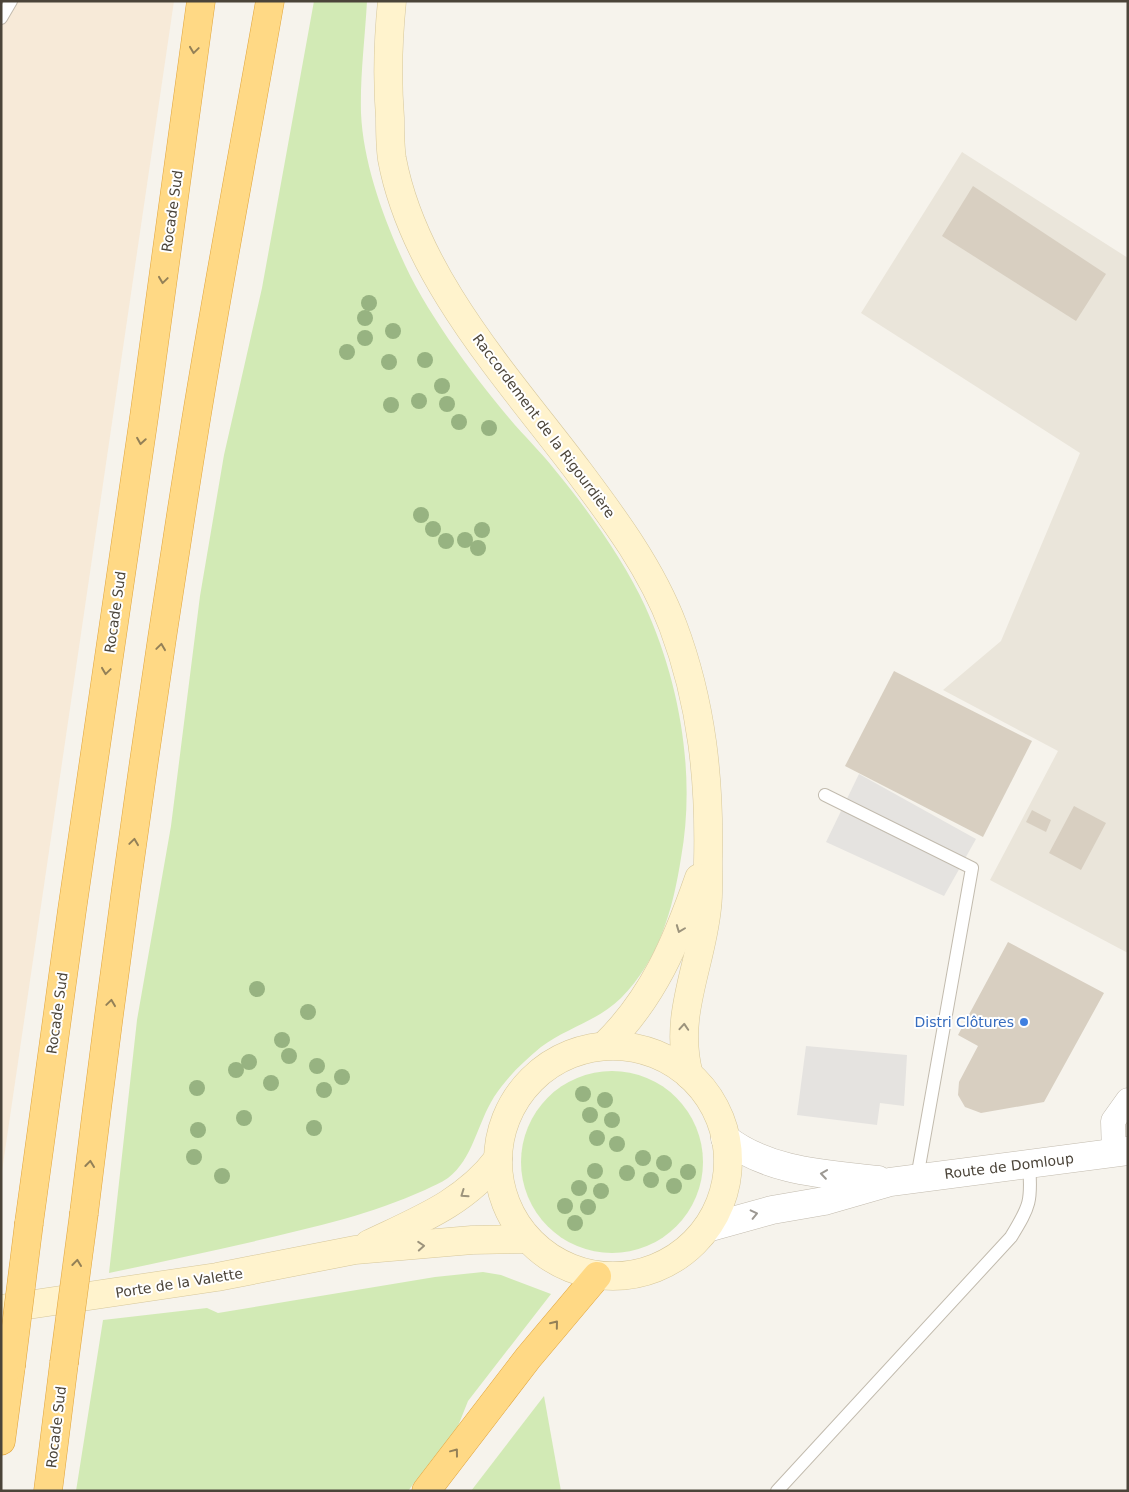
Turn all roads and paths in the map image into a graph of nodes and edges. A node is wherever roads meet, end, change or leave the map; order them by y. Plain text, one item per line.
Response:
1 (201, 1) edge
2 (270, 1) edge
3 (392, 1) edge
4 (825, 795) dead end
5 (708, 850) junction
6 (604, 1046) junction
7 (689, 1075) junction
8 (1128, 1100) edge
9 (726, 1138) junction
10 (1121, 1152) edge
11 (498, 1159) junction
12 (1029, 1164) junction
13 (917, 1178) junction
14 (890, 1182) junction
15 (707, 1228) junction
16 (527, 1239) junction
17 (355, 1250) junction
18 (596, 1276) junction
19 (1, 1309) edge
20 (1, 1441) edge
21 (48, 1491) edge
22 (426, 1491) edge
23 (777, 1491) edge

1 -> 20 highway, Rocade Sud, bridge
21 -> 2 highway, Rocade Sud, bridge
3 - 5 main road, Raccordement de la Rigourdière
4 - 13 lane
5 -> 6 main road, Raccordement de la Rigourdière
7 -> 5 main road, Raccordement de la Rigourdière
6 - 7 main road
6 - 11 main road
7 - 9 main road
8 - 10 street
14 -> 9 street, Route de Domloup
9 - 15 main road
10 - 12 street, Route de Domloup
11 - 16 main road
11 -> 17 main road, Porte de la Valette
12 - 13 street, Route de Domloup
12 - 23 lane
13 - 14 street, Route de Domloup
15 -> 14 street, Route de Domloup
15 - 18 main road
17 -> 16 main road, Porte de la Valette
16 - 18 main road
17 - 19 main road, Porte de la Valette
22 -> 18 highway

